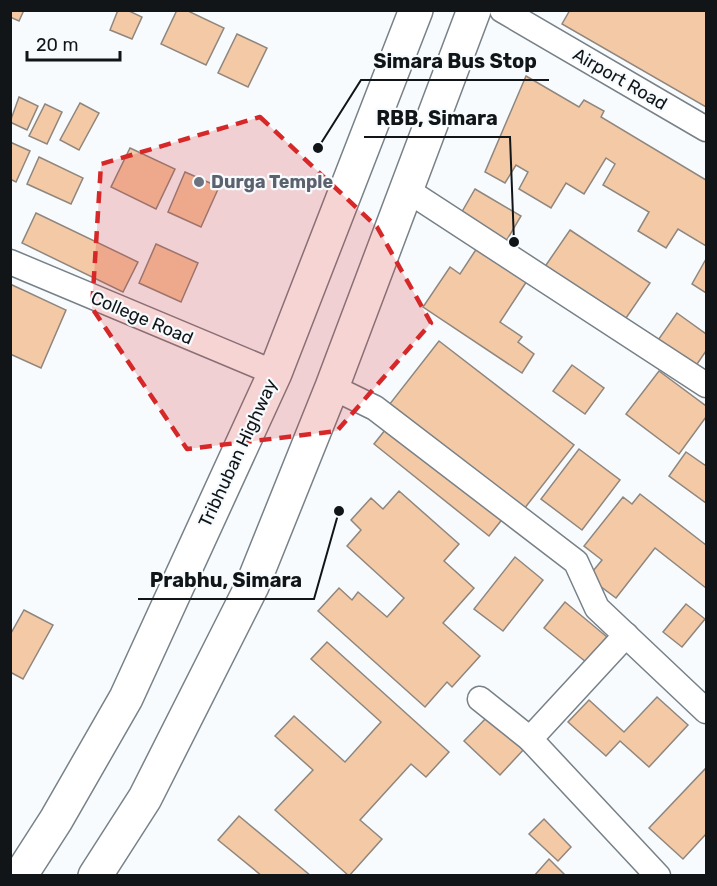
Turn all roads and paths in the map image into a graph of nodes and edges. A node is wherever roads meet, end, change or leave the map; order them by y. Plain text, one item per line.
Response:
1 (416, 10) edge
2 (474, 10) edge
3 (502, 10) edge
4 (706, 129) edge
5 (407, 190) junction
6 (10, 262) edge
7 (275, 373) junction
8 (706, 385) edge
9 (332, 387) junction
10 (626, 635) junction
11 (480, 699) dead end
12 (706, 711) edge
13 (530, 739) junction
14 (20, 876) edge
15 (95, 876) edge
16 (658, 876) edge

1 - 7 highway, Tribhuban Highway
2 - 5 highway
3 - 4 street, Airport Road
5 - 8 street
5 - 9 highway
6 - 7 street, College Road
7 - 14 highway, Tribhuban Highway
9 - 10 street
9 - 15 highway
10 - 12 street
10 - 13 street
11 - 13 street
13 - 16 street

